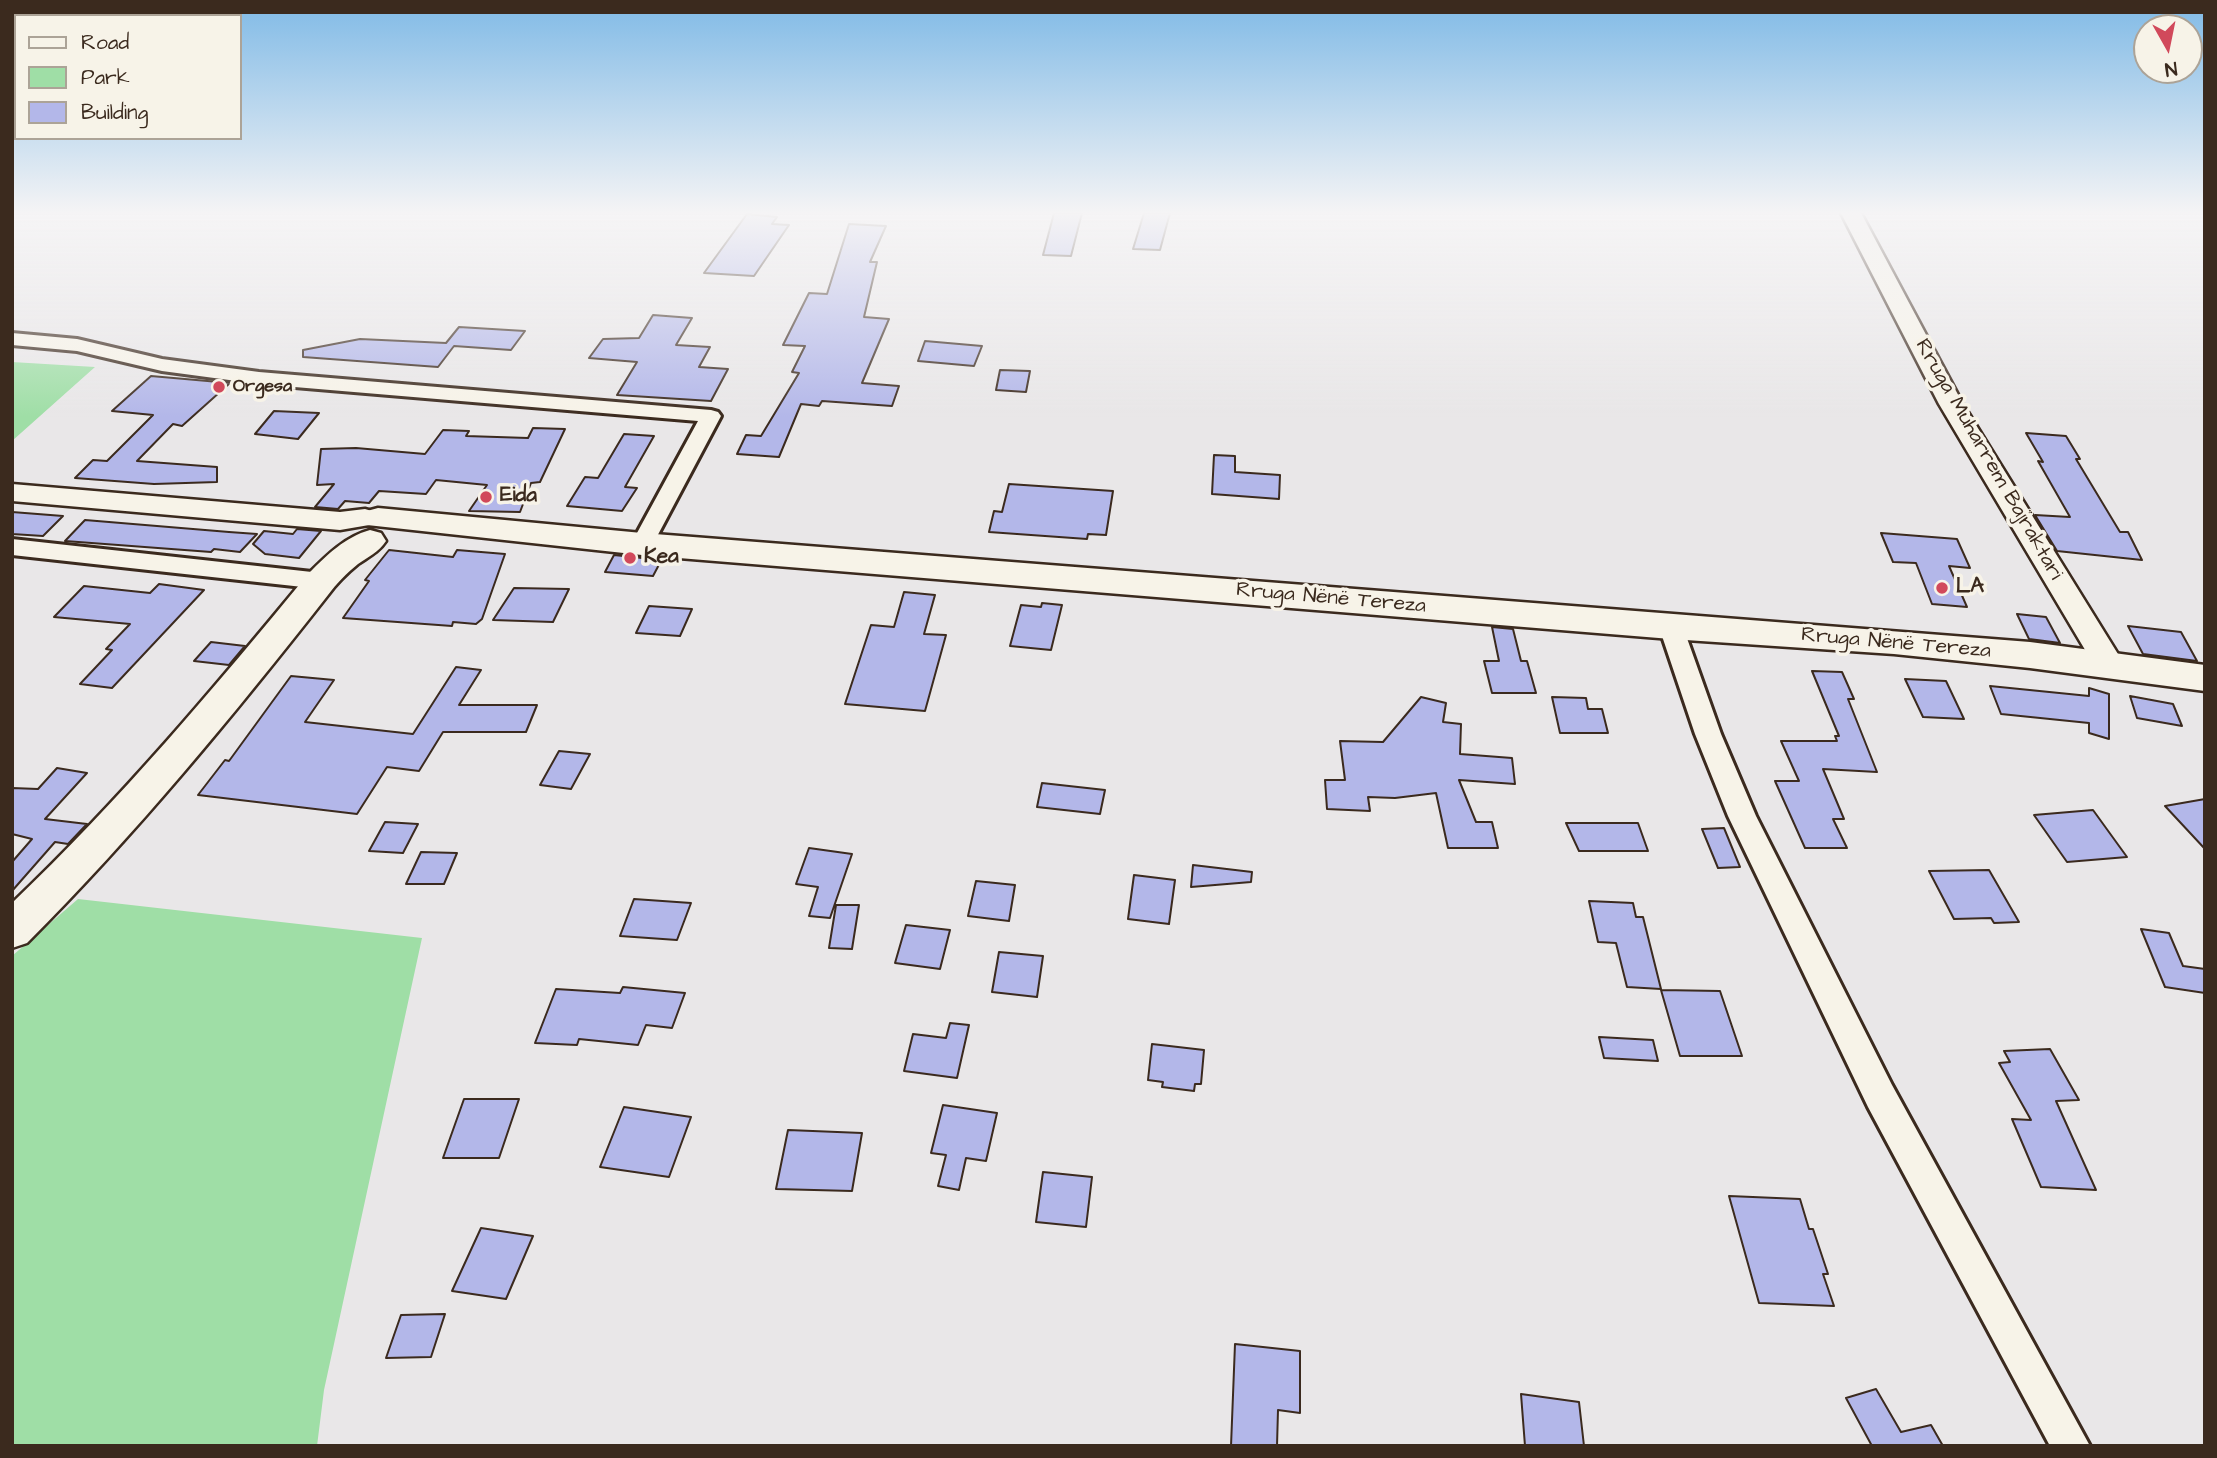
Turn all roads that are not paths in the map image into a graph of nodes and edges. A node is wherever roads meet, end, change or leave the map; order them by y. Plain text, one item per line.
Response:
1 (1887, 281) edge
2 (12, 339) edge
3 (12, 492) edge
4 (360, 529) junction
5 (642, 544) junction
6 (12, 547) edge
7 (321, 581) junction
8 (1671, 627) junction
9 (2111, 667) junction
10 (2205, 678) edge
11 (12, 930) edge
12 (2071, 1446) edge

1 - 9 street, Rruga Muharrem Bajraktari
2 - 5 street
3 - 4 street
4 - 5 main road, Rruga Nënë Tereza
4 - 7 main road, Rruga Nënë Tereza
5 - 8 main road, Rruga Nënë Tereza
6 - 7 street
7 - 11 main road, Rruga Nënë Tereza
8 - 9 main road, Rruga Nënë Tereza
8 - 12 street
9 - 10 main road, Rruga Nënë Tereza

